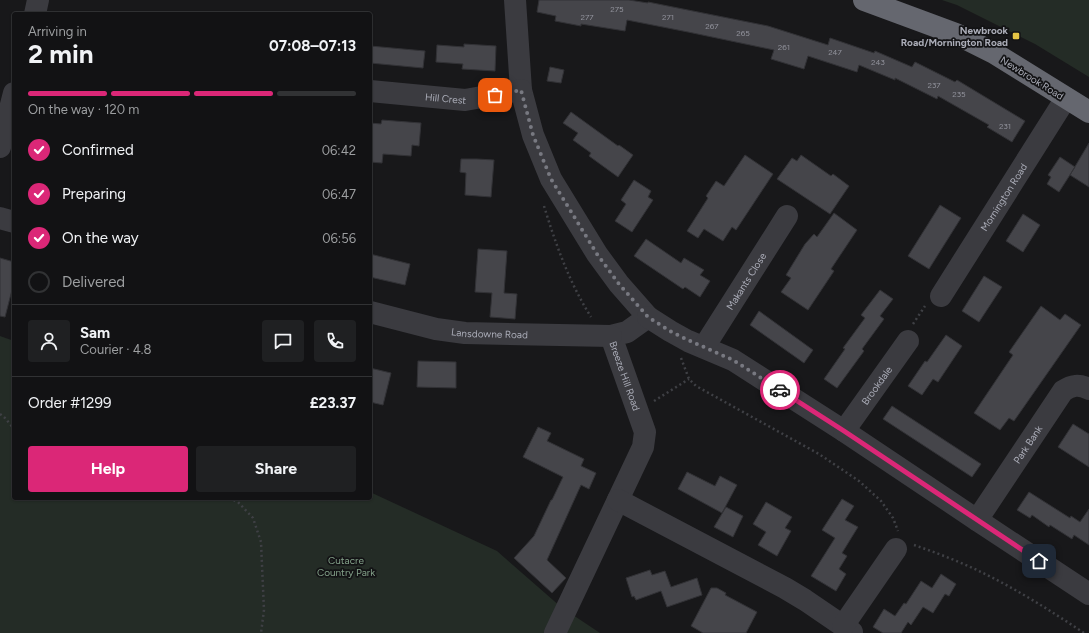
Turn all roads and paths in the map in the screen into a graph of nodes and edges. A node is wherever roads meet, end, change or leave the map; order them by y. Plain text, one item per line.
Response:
1 (38, 0) edge
2 (515, 0) edge
3 (864, 0) edge
4 (35, 12) edge
5 (521, 90) junction
6 (372, 92) edge
7 (1066, 98) junction
8 (12, 101) edge
9 (1089, 112) edge
10 (0, 147) edge
11 (542, 203) dead end
12 (787, 216) dead end
13 (0, 218) edge
14 (12, 221) edge
15 (941, 296) joint
16 (372, 313) edge
17 (648, 317) junction
18 (670, 331) junction
19 (607, 336) junction
20 (908, 341) joint
21 (704, 347) junction
22 (689, 378) junction
23 (1089, 389) edge
24 (638, 412) junction
25 (0, 414) edge
26 (12, 427) edge
27 (844, 431) junction
28 (234, 500) edge
29 (618, 500) junction
30 (977, 520) junction
31 (898, 554) junction
32 (1089, 594) edge
33 (848, 629) edge
34 (261, 633) edge
35 (555, 633) edge
36 (1084, 633) edge

1 - 4 street
2 - 5 street
3 - 7 highway, Newbrook Road
5 - 6 street, Hill Crest
5 - 17 street
7 - 9 highway, Newbrook Road
7 - 15 street, Mornington Road
8 - 10 street
11 - 19 path
12 - 21 street, Makants Close
13 - 14 street
15 - 20 path
16 - 19 street, Lansdowne Road
17 - 18 street
17 - 19 street, Breeze Hill Road
18 - 21 street
18 - 22 path
19 - 24 street, Breeze Hill Road
20 - 27 street, Brookdale
21 - 27 street
22 - 24 path
22 - 31 path
23 - 30 street, Park Bank
24 - 29 street, Breeze Hill Road
25 - 26 path
27 - 30 street
28 - 34 path
29 - 33 street
29 - 35 street, Breeze Hill Road
30 - 32 street
31 - 33 street
31 - 36 path

